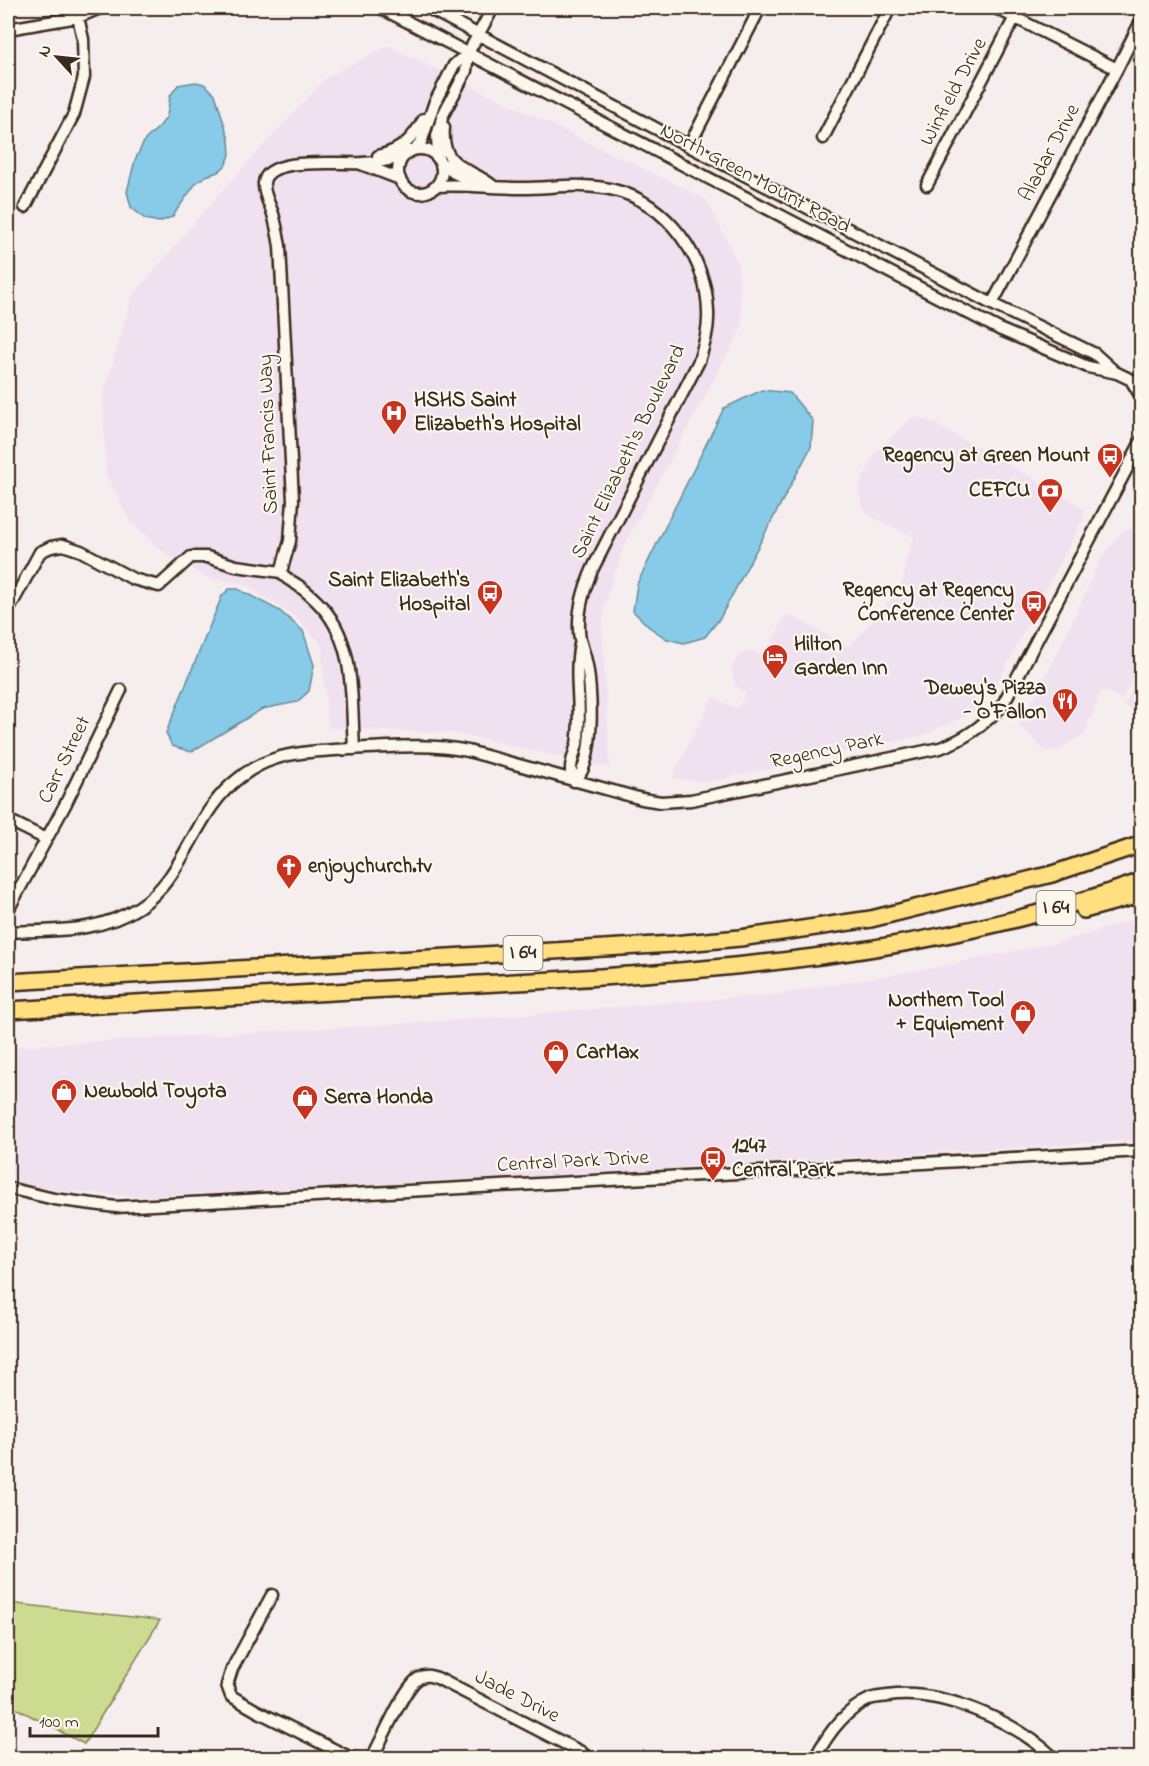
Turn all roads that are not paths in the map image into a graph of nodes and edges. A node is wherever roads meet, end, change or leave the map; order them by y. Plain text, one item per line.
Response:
1 (100, 8) edge
2 (381, 8) edge
3 (429, 8) edge
4 (493, 8) edge
5 (760, 8) edge
6 (890, 8) edge
7 (996, 8) edge
8 (78, 17) junction
9 (1015, 17) junction
10 (1142, 19) edge
11 (8, 29) edge
12 (478, 35) junction
13 (468, 53) junction
14 (1117, 69) junction
15 (431, 112) junction
16 (443, 115) junction
17 (823, 138) dead end
18 (688, 146) junction
19 (416, 149) junction
20 (403, 156) junction
21 (439, 160) junction
22 (347, 163) junction
23 (361, 164) junction
24 (399, 179) junction
25 (927, 185) dead end
26 (436, 186) junction
27 (488, 186) junction
28 (25, 207) dead end
29 (992, 304) junction
30 (1117, 373) junction
31 (1130, 380) junction
32 (1142, 386) edge
33 (1142, 398) edge
34 (1142, 430) edge
35 (1141, 441) edge
36 (281, 572) junction
37 (8, 611) edge
38 (121, 690) dead end
39 (354, 749) junction
40 (574, 781) junction
41 (8, 820) edge
42 (1142, 834) edge
43 (46, 839) junction
44 (1142, 844) edge
45 (1033, 878) junction
46 (1142, 881) edge
47 (1142, 894) edge
48 (8, 910) edge
49 (969, 931) junction
50 (8, 932) edge
51 (8, 982) edge
52 (8, 1010) edge
53 (1142, 1151) edge
54 (8, 1188) edge
55 (272, 1595) dead end
56 (351, 1758) edge
57 (372, 1758) edge
58 (588, 1758) edge
59 (815, 1758) edge
60 (1054, 1758) edge

1 - 8 street
2 - 13 street, North Green Mount Road
3 - 12 street, North Green Mount Road
4 - 12 street
5 - 18 street
6 - 17 street
7 - 9 street
8 - 11 street
8 - 28 street
9 - 14 street
9 - 25 street, Winfield Drive
10 - 14 street, Aladar Drive
12 - 13 street
12 - 18 street, North Green Mount Road
13 - 15 street
13 - 16 street
13 - 30 street, North Green Mount Road
14 - 29 street, Aladar Drive
15 - 19 street
15 - 22 street, Saint Francis Way
16 - 21 street
16 - 27 street, Saint Elizabeth's Boulevard
18 - 29 street, North Green Mount Road
19 - 20 street
19 - 21 street, Saint Elizabeth's Boulevard
20 - 23 street, Saint Francis Way
20 - 24 street
21 - 26 street
21 - 27 street, Saint Elizabeth's Boulevard
22 - 23 street, Saint Francis Way
22 - 36 street, Saint Francis Way
23 - 24 street, Saint Francis Way
24 - 26 street, Saint Elizabeth's Boulevard
26 - 27 street, Saint Elizabeth's Boulevard
27 - 40 street, Saint Elizabeth's Boulevard
29 - 30 street, North Green Mount Road
30 - 31 street, North Green Mount Road
31 - 32 street, North Green Mount Road
31 - 33 street
34 - 35 street, Regency Park
35 - 40 street, Regency Park
36 - 37 street
36 - 39 street
38 - 43 street, Carr Street
39 - 40 street, Regency Park
39 - 50 street, Regency Park
41 - 43 street
42 - 45 highway
43 - 48 street, Carr Street
44 - 45 highway, I 64
45 - 51 highway, I 64
46 - 49 highway, I 64
47 - 49 highway
49 - 52 highway, I 64
53 - 54 street, Central Park Drive
55 - 56 street
57 - 58 street, Jade Drive
59 - 60 street

